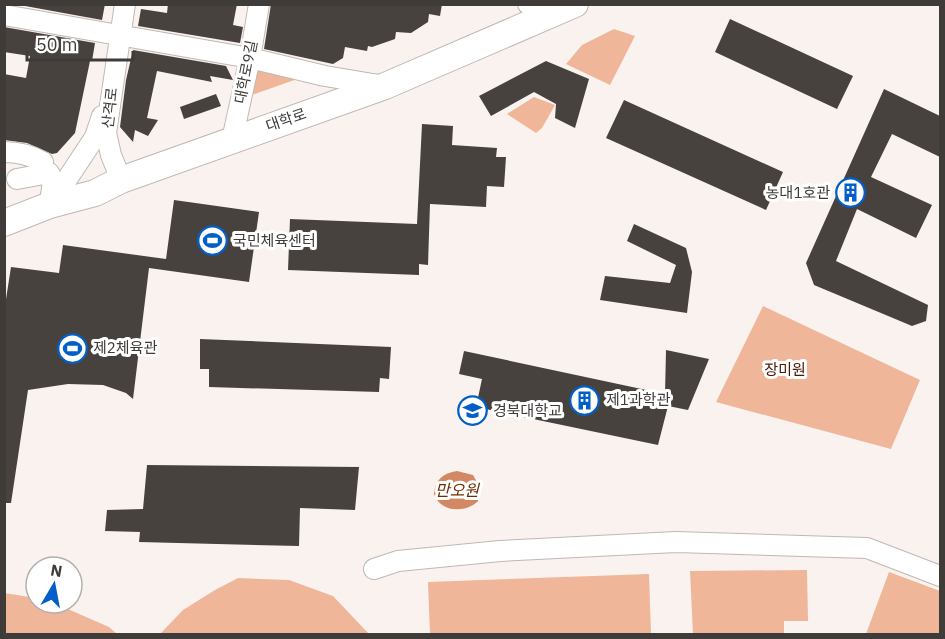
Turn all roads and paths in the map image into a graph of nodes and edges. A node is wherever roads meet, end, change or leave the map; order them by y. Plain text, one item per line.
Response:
1 (125, 4) edge
2 (259, 4) edge
3 (528, 4) edge
4 (570, 7) edge
5 (4, 15) edge
6 (120, 34) junction
7 (250, 58) junction
8 (385, 86) junction
9 (112, 88) junction
10 (232, 140) junction
11 (4, 152) edge
12 (43, 162) dead end
13 (17, 179) dead end
14 (121, 180) junction
15 (50, 205) junction
16 (4, 223) edge
17 (374, 569) dead end
18 (940, 576) edge

1 - 6 street, 산격로
2 - 7 street, 대학로9길
3 - 4 street, 대학로
4 - 8 main road, 대학로
5 - 6 street
6 - 7 street
6 - 9 street, 산격로
7 - 8 street
7 - 10 street, 대학로9길
8 - 10 main road, 대학로
9 - 14 street, 산격로
9 - 15 street
10 - 14 main road, 대학로
11 - 12 street
13 - 15 street
14 - 15 main road, 대학로
15 - 16 main road, 대학로
17 - 18 street

